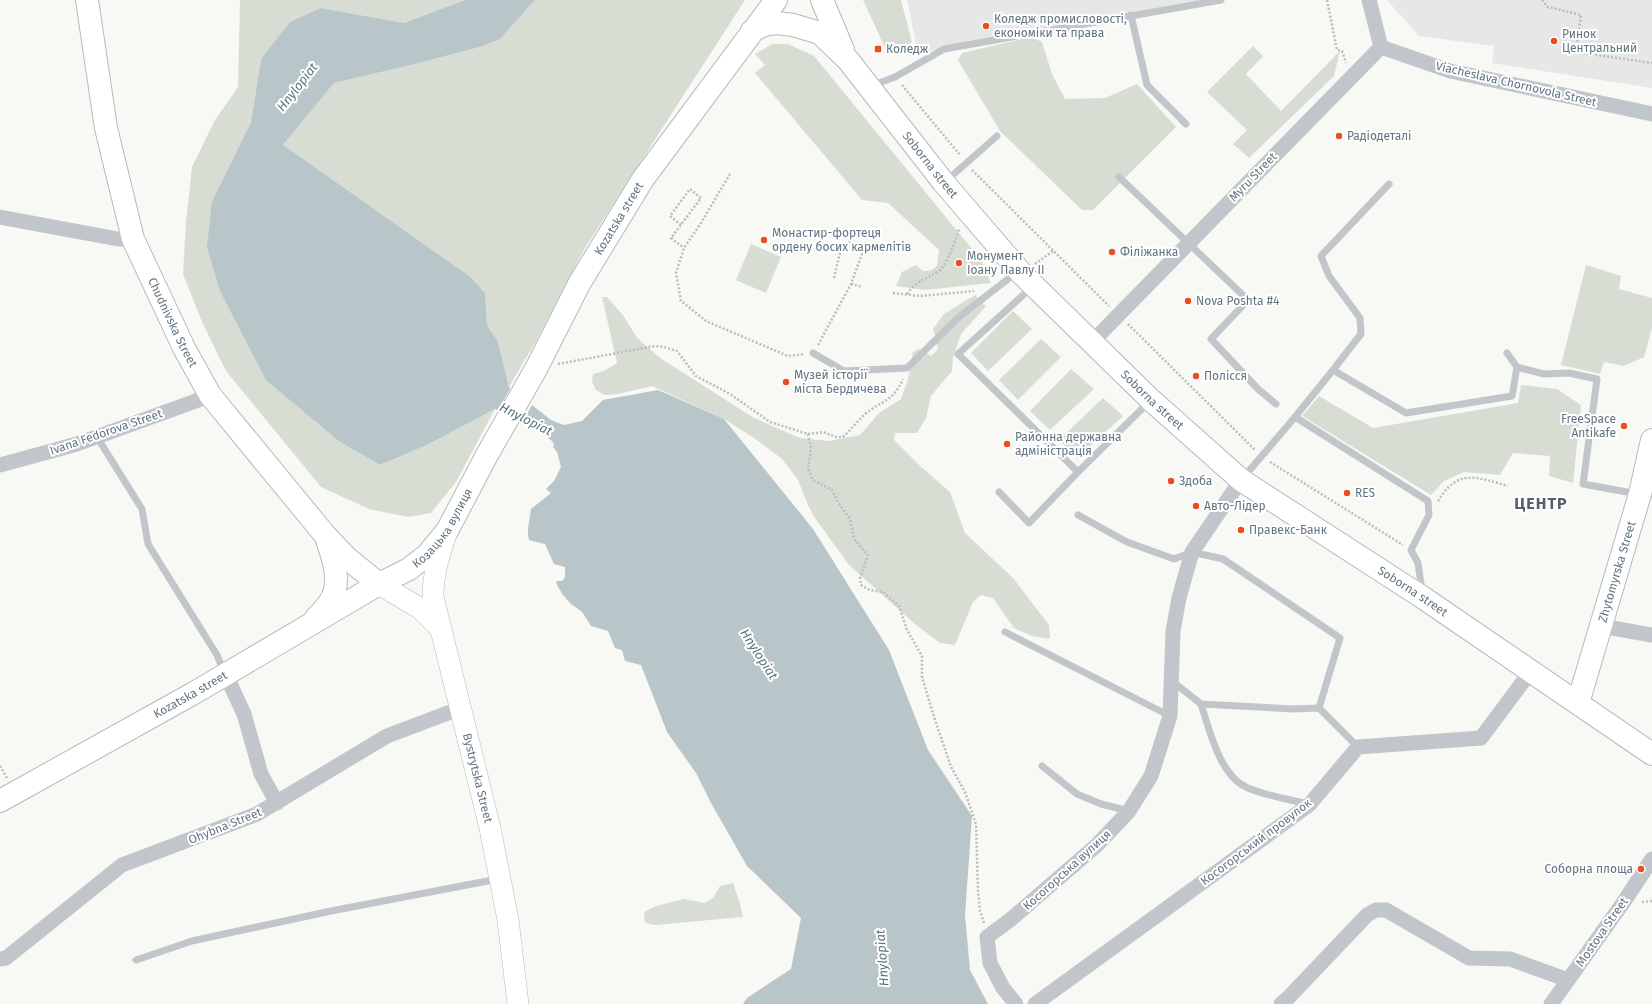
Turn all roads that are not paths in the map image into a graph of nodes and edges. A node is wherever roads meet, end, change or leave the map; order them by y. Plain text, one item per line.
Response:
1 (87, 0) edge
2 (776, 0) edge
3 (822, 0) edge
4 (1221, 0) edge
5 (1369, 0) edge
6 (1131, 16) junction
7 (752, 32) junction
8 (1382, 47) junction
9 (848, 60) junction
10 (868, 87) junction
11 (1652, 114) edge
12 (1186, 124) dead end
13 (997, 136) dead end
14 (1119, 177) dead end
15 (944, 184) junction
16 (1389, 184) dead end
17 (0, 217) edge
18 (133, 239) junction
19 (1189, 244) junction
20 (1029, 274) junction
21 (1091, 342) junction
22 (814, 353) road end
23 (1507, 353) dead end
24 (1517, 368) junction
25 (1333, 370) junction
26 (210, 394) junction
27 (1150, 400) junction
28 (1276, 404) dead end
29 (1295, 417) junction
30 (98, 437) junction
31 (1652, 440) edge
32 (488, 453) joint
33 (0, 465) edge
34 (1078, 472) junction
35 (1241, 480) junction
36 (998, 492) dead end
37 (1640, 494) junction
38 (1078, 515) dead end
39 (447, 531) junction
40 (325, 535) junction
41 (1192, 552) junction
42 (379, 584) junction
43 (1422, 597) junction
44 (1601, 626) junction
45 (305, 628) junction
46 (440, 628) junction
47 (1005, 632) dead end
48 (1652, 635) edge
49 (1531, 671) junction
50 (226, 674) junction
51 (1172, 681) junction
52 (1578, 703) junction
53 (1201, 704) junction
54 (461, 708) junction
55 (1319, 708) junction
56 (1170, 716) junction
57 (1358, 747) junction
58 (1652, 754) edge
59 (1042, 766) dead end
60 (0, 801) edge
61 (277, 803) junction
62 (1309, 805) junction
63 (1129, 811) junction
64 (1652, 859) edge
65 (500, 879) junction
66 (0, 959) edge
67 (136, 960) dead end
68 (1568, 980) junction
69 (518, 1004) edge
70 (1016, 1004) edge
71 (1035, 1004) edge
72 (1281, 1004) edge
73 (1551, 1004) edge

1 - 18 main road, Chudnivska Street
2 - 7 main road, Kozatska street
3 - 9 main road, Soborna street
4 - 6 lane
5 - 8 street
6 - 10 lane
6 - 12 lane
7 - 9 main road
7 - 32 main road, Kozatska street
8 - 11 street, Viacheslava Chornovola Street
8 - 19 street, Myru Street
9 - 10 main road, Soborna street
10 - 15 main road, Soborna street
13 - 15 lane
14 - 19 lane
15 - 20 main road, Soborna street
16 - 25 lane
17 - 18 street
18 - 26 main road, Chudnivska Street
19 - 21 street, Myru Street
19 - 28 lane
20 - 21 main road, Soborna street
20 - 22 lane
20 - 34 lane
21 - 27 main road, Soborna street
23 - 24 lane
24 - 25 lane
24 - 37 lane
25 - 29 lane
26 - 30 street, Ivana Fedorova Street
26 - 40 main road, Chudnivska Street
27 - 34 lane
27 - 35 main road, Soborna street
29 - 35 lane
29 - 43 lane
30 - 33 street, Ivana Fedorova Street
30 - 50 lane
31 - 37 main road, Zhytomyrska Street
32 - 39 main road, Козацька вулиця
34 - 36 lane
35 - 41 street, Косогорська вулиця
35 - 43 main road, Soborna street
37 - 44 main road, Zhytomyrska Street
38 - 41 lane
39 - 42 main road, Козацька вулиця
39 - 46 street
40 - 42 main road, Chudnivska Street
40 - 45 main road
41 - 51 street, Косогорська вулиця
41 - 55 lane
42 - 45 main road, Kozatska street
42 - 46 street, Bystrytska Street
43 - 49 main road, Soborna street
44 - 48 street
44 - 52 main road, Zhytomyrska Street
45 - 50 main road, Kozatska street
46 - 54 street, Bystrytska Street
47 - 56 lane
49 - 52 main road, Soborna street
49 - 57 street
50 - 60 main road, Kozatska street
50 - 61 street
51 - 53 lane
51 - 56 street, Косогорська вулиця
52 - 58 main road
53 - 55 lane
53 - 62 lane
54 - 61 street, Ohybna Street
54 - 65 street, Bystrytska Street
55 - 57 lane
56 - 63 street, Косогорська вулиця
57 - 62 street, Косогорський провулок
59 - 63 lane
61 - 66 street, Ohybna Street
62 - 71 street, Косогорський провулок
63 - 70 street, Косогорська вулиця
64 - 68 street, Mostova Street
65 - 67 lane
65 - 69 street, Bystrytska Street
68 - 72 street
68 - 73 street, Mostova Street

